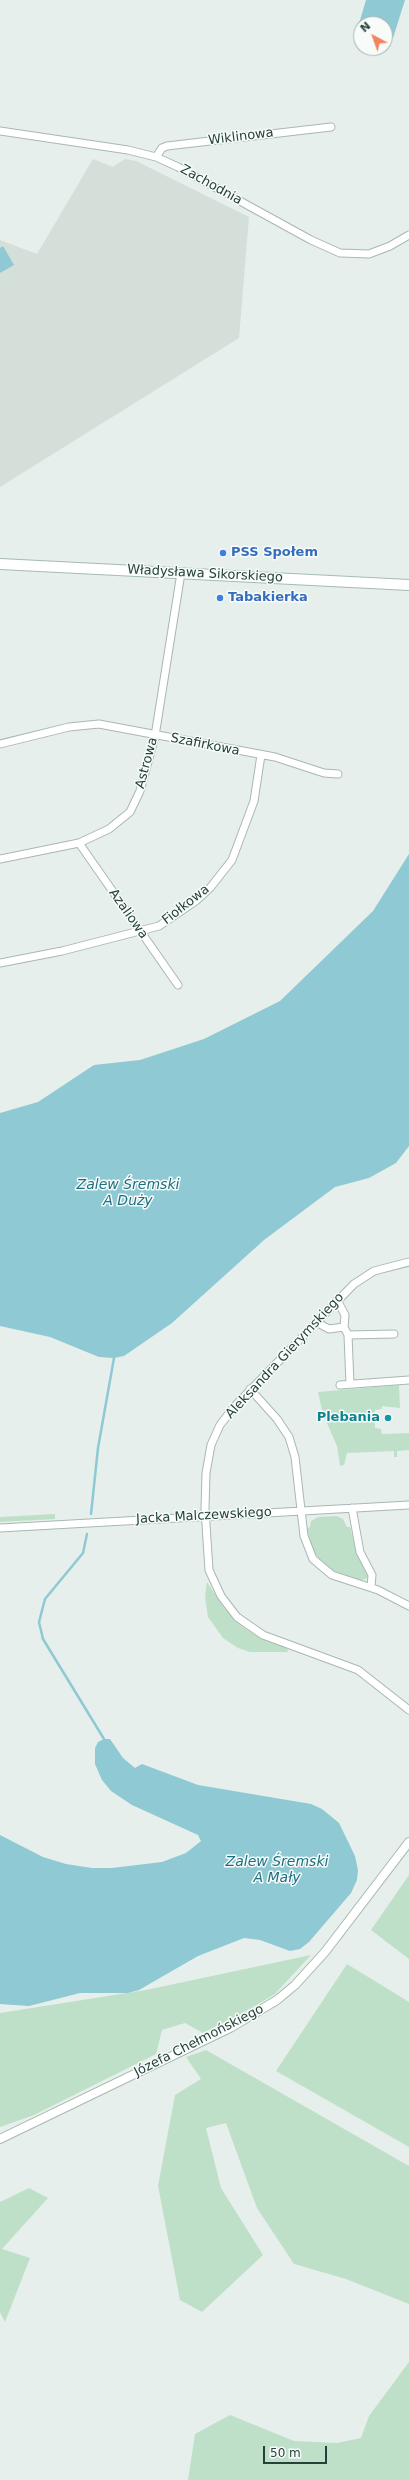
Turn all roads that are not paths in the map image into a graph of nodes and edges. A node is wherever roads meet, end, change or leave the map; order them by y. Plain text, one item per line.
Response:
1 (331, 127) dead end
2 (0, 130) edge
3 (156, 157) junction
4 (409, 234) edge
5 (0, 564) edge
6 (181, 573) junction
7 (409, 585) edge
8 (155, 736) junction
9 (0, 744) edge
10 (261, 755) junction
11 (338, 774) dead end
12 (79, 843) junction
13 (0, 859) edge
14 (140, 931) junction
15 (0, 963) edge
16 (178, 985) dead end
17 (409, 1262) edge
18 (337, 1300) junction
19 (316, 1322) junction
20 (344, 1327) junction
21 (394, 1334) dead end
22 (348, 1336) junction
23 (409, 1380) edge
24 (350, 1384) junction
25 (340, 1385) dead end
26 (250, 1389) junction
27 (409, 1505) edge
28 (352, 1508) junction
29 (302, 1511) junction
30 (205, 1516) junction
31 (0, 1528) edge
32 (371, 1587) junction
33 (409, 1606) edge
34 (409, 1710) edge
35 (409, 1842) edge
36 (0, 2139) edge

1 - 3 street, Wiklinowa
2 - 3 street, Zachodnia
3 - 4 street, Zachodnia
5 - 6 main road, Władysława Sikorskiego
6 - 7 main road, Władysława Sikorskiego
6 - 8 street, Astrowa
8 - 9 street, Szafirkowa
8 - 10 street, Szafirkowa
8 - 12 street, Astrowa
10 - 11 street, Szafirkowa
10 - 14 street, Fiołkowa
12 - 13 street, Astrowa
12 - 14 street, Azaliowa
14 - 15 street, Fiołkowa
14 - 16 street, Azaliowa
17 - 18 street, Aleksandra Gierymskiego
18 - 19 street, Aleksandra Gierymskiego
18 - 20 street
19 - 20 street
19 - 26 street, Aleksandra Gierymskiego
20 - 22 street
21 - 22 street
22 - 24 street
23 - 24 street
24 - 25 street
26 - 29 street
26 - 30 street, Aleksandra Gierymskiego
27 - 28 street, Jacka Malczewskiego
28 - 29 street, Jacka Malczewskiego
28 - 32 street
29 - 30 street, Jacka Malczewskiego
29 - 32 street
30 - 31 street, Jacka Malczewskiego
30 - 34 street, Aleksandra Gierymskiego
32 - 33 street
35 - 36 street, Józefa Chełmońskiego

